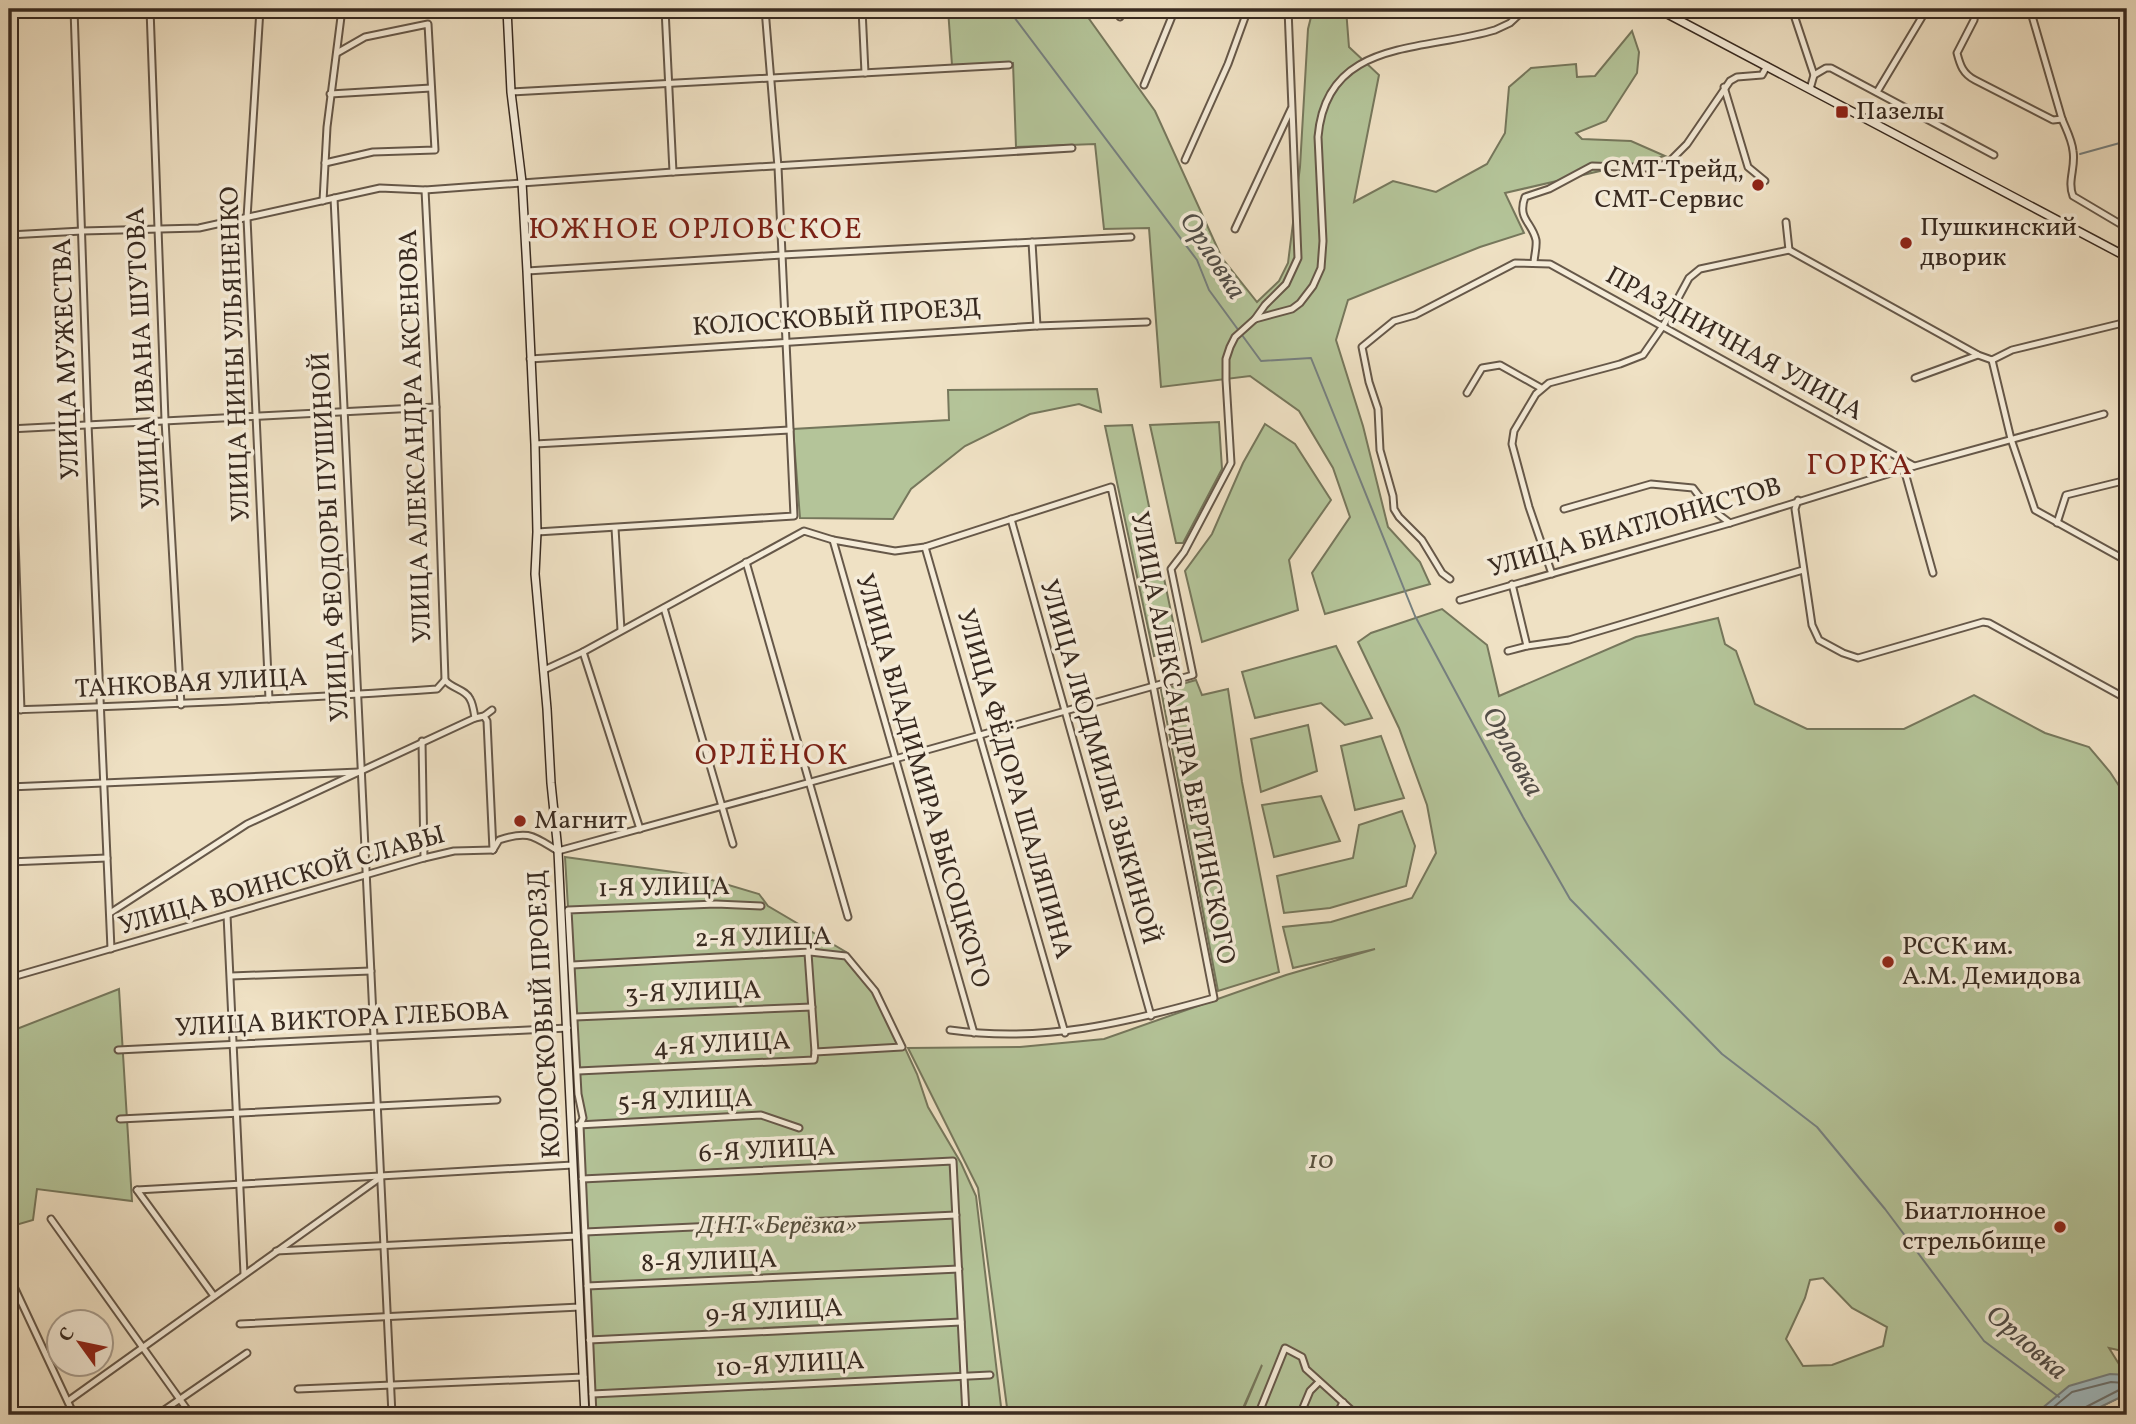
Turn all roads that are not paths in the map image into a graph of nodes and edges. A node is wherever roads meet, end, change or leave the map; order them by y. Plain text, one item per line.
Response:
1 (74, 9) edge
2 (149, 9) edge
3 (260, 9) edge
4 (342, 9) edge
5 (508, 9) edge
6 (665, 9) edge
7 (765, 9) edge
8 (862, 9) edge
9 (1124, 9) edge
10 (1175, 9) edge
11 (1248, 9) edge
12 (1288, 9) edge
13 (1525, 9) edge
14 (1658, 9) edge
15 (1792, 9) edge
16 (1923, 9) edge
17 (1976, 9) edge
18 (2030, 9) edge
19 (1120, 17) dead end
20 (337, 53) junction
21 (1009, 65) dead end
22 (1767, 66) junction
23 (865, 73) junction
24 (1814, 75) junction
25 (769, 78) junction
26 (668, 83) junction
27 (1144, 85) dead end
28 (1724, 87) junction
29 (431, 88) junction
30 (1810, 89) junction
31 (511, 92) junction
32 (1877, 93) junction
33 (330, 94) junction
34 (1292, 106) junction
35 (2062, 119) junction
36 (1072, 148) dead end
37 (1994, 155) dead end
38 (1185, 160) dead end
39 (325, 163) junction
40 (778, 167) junction
41 (673, 172) junction
42 (1765, 181) dead end
43 (522, 182) junction
44 (425, 190) junction
45 (334, 198) junction
46 (323, 201) junction
47 (247, 218) junction
48 (1786, 222) dead end
49 (2127, 228) edge
50 (157, 229) junction
51 (1235, 229) dead end
52 (82, 231) junction
53 (9, 235) edge
54 (1131, 237) dead end
55 (1032, 242) junction
56 (1789, 250) junction
57 (782, 255) junction
58 (2127, 257) edge
59 (1534, 263) junction
60 (527, 271) junction
61 (1255, 319) junction
62 (1147, 322) dead end
63 (2127, 323) edge
64 (1663, 326) junction
65 (1037, 327) junction
66 (787, 342) junction
67 (1978, 355) junction
68 (530, 359) junction
69 (1992, 360) junction
70 (9, 369) edge
71 (1915, 379) dead end
72 (1541, 388) junction
73 (1468, 393) dead end
74 (436, 407) junction
75 (344, 410) junction
76 (2104, 414) dead end
77 (256, 415) junction
78 (165, 420) junction
79 (88, 424) junction
80 (10, 428) edge
81 (790, 430) junction
82 (2011, 439) junction
83 (535, 444) junction
84 (1914, 466) junction
85 (1904, 469) junction
86 (2127, 480) edge
87 (1798, 500) junction
88 (1564, 509) dead end
89 (1011, 519) junction
90 (1730, 523) junction
91 (2057, 523) junction
92 (615, 528) junction
93 (537, 532) junction
94 (833, 540) junction
95 (925, 547) junction
96 (2127, 561) edge
97 (746, 562) junction
98 (1803, 570) junction
99 (1933, 573) dead end
100 (1552, 575) junction
101 (1450, 579) dead end
102 (1512, 584) junction
103 (1460, 600) dead end
104 (664, 608) junction
105 (621, 630) junction
106 (1527, 646) junction
107 (1508, 651) dead end
108 (583, 652) junction
109 (544, 670) junction
110 (445, 680) junction
111 (1153, 685) junction
112 (358, 695) junction
113 (270, 699) junction
114 (2127, 699) edge
115 (181, 705) junction
116 (101, 708) junction
117 (1065, 709) junction
118 (9, 710) edge
119 (21, 710) junction
120 (492, 710) dead end
121 (484, 716) junction
122 (475, 718) junction
123 (980, 734) junction
124 (422, 741) junction
125 (895, 759) junction
126 (362, 772) junction
127 (810, 781) junction
128 (104, 784) junction
129 (9, 787) edge
130 (724, 807) junction
131 (640, 829) junction
132 (733, 844) dead end
133 (493, 850) junction
134 (558, 851) junction
135 (107, 858) junction
136 (425, 858) junction
137 (9, 862) edge
138 (367, 874) junction
139 (761, 906) dead end
140 (110, 913) junction
141 (227, 915) junction
142 (848, 917) dead end
143 (111, 949) junction
144 (808, 953) junction
145 (572, 965) junction
146 (371, 971) junction
147 (231, 976) junction
148 (9, 978) edge
149 (812, 1007) junction
150 (1151, 1016) junction
151 (575, 1017) junction
152 (568, 1028) junction
153 (950, 1030) dead end
154 (974, 1033) junction
155 (1065, 1033) junction
156 (376, 1037) junction
157 (233, 1044) junction
158 (902, 1047) joint
159 (118, 1050) dead end
160 (815, 1052) junction
161 (578, 1071) junction
162 (497, 1100) dead end
163 (378, 1107) junction
164 (237, 1113) junction
165 (120, 1119) dead end
166 (571, 1124) junction
167 (580, 1125) junction
168 (799, 1128) dead end
169 (573, 1165) junction
170 (383, 1175) junction
171 (582, 1179) junction
172 (240, 1185) junction
173 (956, 1215) junction
174 (51, 1219) dead end
175 (581, 1234) junction
176 (385, 1247) junction
177 (276, 1251) junction
178 (959, 1269) junction
179 (244, 1274) junction
180 (9, 1276) edge
181 (587, 1286) junction
182 (214, 1296) junction
183 (580, 1307) junction
184 (388, 1317) junction
185 (961, 1322) junction
186 (240, 1324) dead end
187 (589, 1340) junction
188 (144, 1348) junction
189 (247, 1353) dead end
190 (990, 1375) dead end
191 (964, 1376) junction
192 (584, 1377) junction
193 (1319, 1382) junction
194 (391, 1385) junction
195 (299, 1389) dead end
196 (592, 1394) junction
197 (179, 1399) junction
198 (68, 1401) junction
199 (1343, 1402) junction
200 (74, 1415) edge
201 (157, 1415) edge
202 (191, 1415) edge
203 (393, 1415) edge
204 (585, 1415) edge
205 (593, 1415) edge
206 (966, 1415) edge
207 (1258, 1415) edge
208 (1300, 1415) edge
209 (1337, 1415) edge
210 (1357, 1415) edge

1 - 52 street, УЛИЦА МУЖЕСТВА
2 - 50 street, УЛИЦА ИВАНА ШУТОВА
3 - 47 street, УЛИЦА НИНЫ УЛЬЯНЕНКО
4 - 20 street
5 - 31 street, КОЛОСКОВЫЙ ПРОЕЗД
6 - 26 street
7 - 25 street
8 - 23 street
9 - 19 street
10 - 27 street
11 - 38 street
12 - 34 street
13 - 61 street
14 - 22 street
15 - 24 street
16 - 32 street
17 - 35 street
18 - 35 street
20 - 29 street
20 - 33 street
21 - 23 street
22 - 28 street
22 - 30 street
23 - 25 street
24 - 30 street
24 - 32 street
25 - 26 street
25 - 40 street
26 - 31 street
26 - 41 street
28 - 42 street
28 - 59 street
29 - 33 street
29 - 39 street
30 - 58 street
31 - 43 street, КОЛОСКОВЫЙ ПРОЕЗД
32 - 37 street
33 - 39 street
34 - 51 street
34 - 61 street
35 - 49 street
36 - 40 street
39 - 46 street
40 - 41 street
40 - 57 street
41 - 43 street
43 - 44 street
43 - 60 street, КОЛОСКОВЫЙ ПРОЕЗД
44 - 45 street
44 - 74 street, УЛИЦА АЛЕКСАНДРА АКСЕНОВА
45 - 46 street
45 - 75 street, УЛИЦА ФЕОДОРЫ ПУШИНОЙ
46 - 47 street
47 - 50 street
47 - 77 street, УЛИЦА НИНЫ УЛЬЯНЕНКО
48 - 56 street
50 - 52 street
50 - 78 street, УЛИЦА ИВАНА ШУТОВА
52 - 53 street
52 - 79 street, УЛИЦА МУЖЕСТВА
54 - 55 street
55 - 57 street
55 - 65 street
56 - 64 street
56 - 67 street
57 - 60 street
57 - 66 street
59 - 64 street, ПРАЗДНИЧНАЯ УЛИЦА
59 - 101 street
60 - 68 street, КОЛОСКОВЫЙ ПРОЕЗД
61 - 111 street
62 - 65 street, КОЛОСКОВЫЙ ПРОЕЗД
63 - 69 street
64 - 72 street
64 - 84 street, ПРАЗДНИЧНАЯ УЛИЦА
65 - 66 street, КОЛОСКОВЫЙ ПРОЕЗД
66 - 68 street, КОЛОСКОВЫЙ ПРОЕЗД
66 - 81 street
67 - 69 street
67 - 71 street
68 - 83 street, КОЛОСКОВЫЙ ПРОЕЗД
69 - 82 street
70 - 80 street
72 - 73 street
72 - 100 street
74 - 75 street
74 - 110 street, УЛИЦА АЛЕКСАНДРА АКСЕНОВА
75 - 77 street
75 - 112 street, УЛИЦА ФЕОДОРЫ ПУШИНОЙ
76 - 82 street, УЛИЦА БИАТЛОНИСТОВ
77 - 78 street
77 - 113 street, УЛИЦА НИНЫ УЛЬЯНЕНКО
78 - 79 street
78 - 115 street, УЛИЦА ИВАНА ШУТОВА
79 - 80 street
79 - 116 street, УЛИЦА МУЖЕСТВА
80 - 119 street
81 - 83 street
81 - 92 street
82 - 84 street, УЛИЦА БИАТЛОНИСТОВ
82 - 91 street
83 - 93 street, КОЛОСКОВЫЙ ПРОЕЗД
84 - 85 street, УЛИЦА БИАТЛОНИСТОВ
85 - 87 street, УЛИЦА БИАТЛОНИСТОВ
85 - 99 street
86 - 91 street
87 - 90 street, УЛИЦА БИАТЛОНИСТОВ
87 - 98 street
88 - 90 street
89 - 95 street
89 - 111 street, УЛИЦА АЛЕКСАНДРА ВЕРТИНСКОГО
89 - 117 street, УЛИЦА ЛЮДМИЛЫ ЗЫКИНОЙ
90 - 100 street, УЛИЦА БИАТЛОНИСТОВ
91 - 96 street
92 - 93 street
92 - 105 street
93 - 109 street, КОЛОСКОВЫЙ ПРОЕЗД
94 - 95 street
94 - 97 street
94 - 125 street, УЛИЦА ВЛАДИМИРА ВЫСОЦКОГО
95 - 123 street, УЛИЦА ФЁДОРА ШАЛЯПИНА
97 - 104 street
97 - 127 street
98 - 106 street
98 - 114 street
100 - 102 street, УЛИЦА БИАТЛОНИСТОВ
102 - 103 street, УЛИЦА БИАТЛОНИСТОВ
102 - 106 street
104 - 105 street
104 - 130 street
105 - 108 street
106 - 107 street
108 - 109 street
108 - 131 street
109 - 134 street, КОЛОСКОВЫЙ ПРОЕЗД
110 - 112 street, ТАНКОВАЯ УЛИЦА
110 - 122 street
111 - 117 street
111 - 150 street, УЛИЦА АЛЕКСАНДРА ВЕРТИНСКОГО
112 - 113 street, ТАНКОВАЯ УЛИЦА
112 - 126 street, УЛИЦА ФЕОДОРЫ ПУШИНОЙ
113 - 115 street, ТАНКОВАЯ УЛИЦА
115 - 116 street, ТАНКОВАЯ УЛИЦА
116 - 119 street, ТАНКОВАЯ УЛИЦА
116 - 128 street, УЛИЦА МУЖЕСТВА
117 - 123 street
117 - 150 street, УЛИЦА ЛЮДМИЛЫ ЗЫКИНОЙ
118 - 119 street, ТАНКОВАЯ УЛИЦА
120 - 121 street
121 - 122 street
121 - 133 street
122 - 124 street
123 - 125 street
123 - 155 street, УЛИЦА ФЁДОРА ШАЛЯПИНА
124 - 126 street
124 - 136 street
125 - 127 street
125 - 154 street, УЛИЦА ВЛАДИМИРА ВЫСОЦКОГО
126 - 128 street
126 - 138 street, УЛИЦА ФЕОДОРЫ ПУШИНОЙ
126 - 140 street
127 - 130 street
127 - 142 street
128 - 129 street
128 - 135 street, УЛИЦА МУЖЕСТВА
130 - 131 street
130 - 132 street
131 - 134 street
133 - 134 street, УЛИЦА ВОИНСКОЙ СЛАВЫ
133 - 136 street, УЛИЦА ВОИНСКОЙ СЛАВЫ
134 - 152 street, КОЛОСКОВЫЙ ПРОЕЗД
135 - 137 street
135 - 140 street, УЛИЦА МУЖЕСТВА
136 - 138 street, УЛИЦА ВОИНСКОЙ СЛАВЫ
138 - 141 street, УЛИЦА ВОИНСКОЙ СЛАВЫ
138 - 146 street, УЛИЦА ФЕОДОРЫ ПУШИНОЙ
139 - 145 street, 1-Я УЛИЦА
140 - 143 street, УЛИЦА МУЖЕСТВА
141 - 143 street, УЛИЦА ВОИНСКОЙ СЛАВЫ
141 - 147 street
143 - 148 street, УЛИЦА ВОИНСКОЙ СЛАВЫ
144 - 145 street, 2-Я УЛИЦА
144 - 149 street
144 - 158 street, 2-Я УЛИЦА
145 - 151 street
146 - 147 street, УЛИЦА ВИКТОРА ГЛЕБОВА
146 - 156 street, УЛИЦА ФЕОДОРЫ ПУШИНОЙ
147 - 157 street
149 - 151 street, 3-Я УЛИЦА
149 - 160 street
150 - 155 street
151 - 161 street
152 - 156 street, УЛИЦА ВИКТОРА ГЛЕБОВА
152 - 166 street, КОЛОСКОВЫЙ ПРОЕЗД
153 - 154 street
154 - 155 street
156 - 157 street, УЛИЦА ВИКТОРА ГЛЕБОВА
156 - 163 street, УЛИЦА ФЕОДОРЫ ПУШИНОЙ
157 - 159 street, УЛИЦА ВИКТОРА ГЛЕБОВА
157 - 164 street
158 - 160 street, 4-Я УЛИЦА
160 - 161 street, 4-Я УЛИЦА
161 - 167 street
162 - 163 street
163 - 164 street
163 - 170 street, УЛИЦА ФЕОДОРЫ ПУШИНОЙ
164 - 165 street
164 - 172 street
166 - 167 street, 5-Я УЛИЦА
166 - 169 street, КОЛОСКОВЫЙ ПРОЕЗД
167 - 168 street, 5-Я УЛИЦА
167 - 171 street
169 - 170 street
169 - 175 street, КОЛОСКОВЫЙ ПРОЕЗД
170 - 172 street
170 - 176 street, УЛИЦА ФЕОДОРЫ ПУШИНОЙ
170 - 177 street
171 - 173 street, 6-Я УЛИЦА
171 - 175 street
172 - 179 street
172 - 182 street
173 - 175 street
173 - 178 street
174 - 188 street
175 - 176 street
175 - 181 street
175 - 183 street, КОЛОСКОВЫЙ ПРОЕЗД
176 - 177 street
176 - 184 street, УЛИЦА ФЕОДОРЫ ПУШИНОЙ
177 - 179 street
178 - 181 street, 8-Я УЛИЦА
178 - 185 street
179 - 182 street
180 - 198 street
181 - 187 street
182 - 188 street
183 - 184 street
183 - 192 street, КОЛОСКОВЫЙ ПРОЕЗД
184 - 186 street
184 - 194 street, УЛИЦА ФЕОДОРЫ ПУШИНОЙ
185 - 187 street, 9-Я УЛИЦА
185 - 191 street
187 - 196 street
188 - 197 street
188 - 198 street
189 - 197 street
190 - 191 street, 10-Я УЛИЦА
191 - 196 street, 10-Я УЛИЦА
191 - 206 street
192 - 194 street
192 - 204 street, КОЛОСКОВЫЙ ПРОЕЗД
193 - 199 street
193 - 207 street
193 - 208 street
194 - 195 street
194 - 203 street, УЛИЦА ФЕОДОРЫ ПУШИНОЙ
196 - 205 street
197 - 201 street
197 - 202 street
198 - 200 street
199 - 209 street
199 - 210 street

